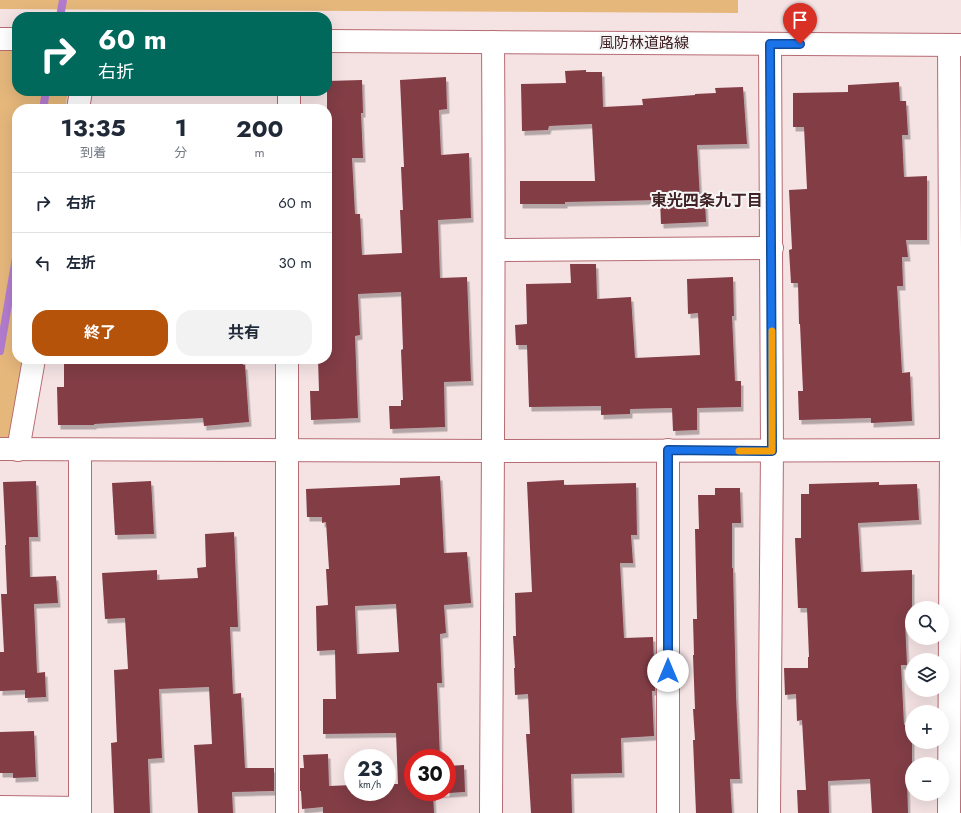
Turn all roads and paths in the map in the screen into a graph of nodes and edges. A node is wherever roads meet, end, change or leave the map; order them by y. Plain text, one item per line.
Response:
1 (0, 39) edge
2 (12, 39) edge
3 (332, 42) edge
4 (493, 42) junction
5 (770, 44) junction
6 (955, 45) edge
7 (772, 248) junction
8 (494, 250) junction
9 (32, 364) edge
10 (287, 364) edge
11 (6, 449) edge
12 (80, 450) junction
13 (668, 450) junction
14 (956, 450) edge
15 (286, 451) junction
16 (492, 451) junction
17 (772, 451) junction
18 (0, 807) edge
19 (80, 811) edge
20 (287, 813) edge
21 (491, 813) edge
22 (668, 813) edge
23 (769, 813) edge
24 (949, 813) edge

1 - 2 street
3 - 4 street, 風防林道路線
4 - 5 street, 風防林道路線
4 - 8 street
5 - 6 street, 風防林道路線
5 - 7 street
6 - 14 street
7 - 8 street
7 - 17 street
8 - 16 street
9 - 11 street
10 - 15 street
11 - 12 street
12 - 15 street
12 - 19 street
13 - 16 street
13 - 17 street
13 - 22 street
14 - 17 street
14 - 24 street
15 - 16 street
15 - 20 street
16 - 21 street
17 - 23 street
18 - 19 street

